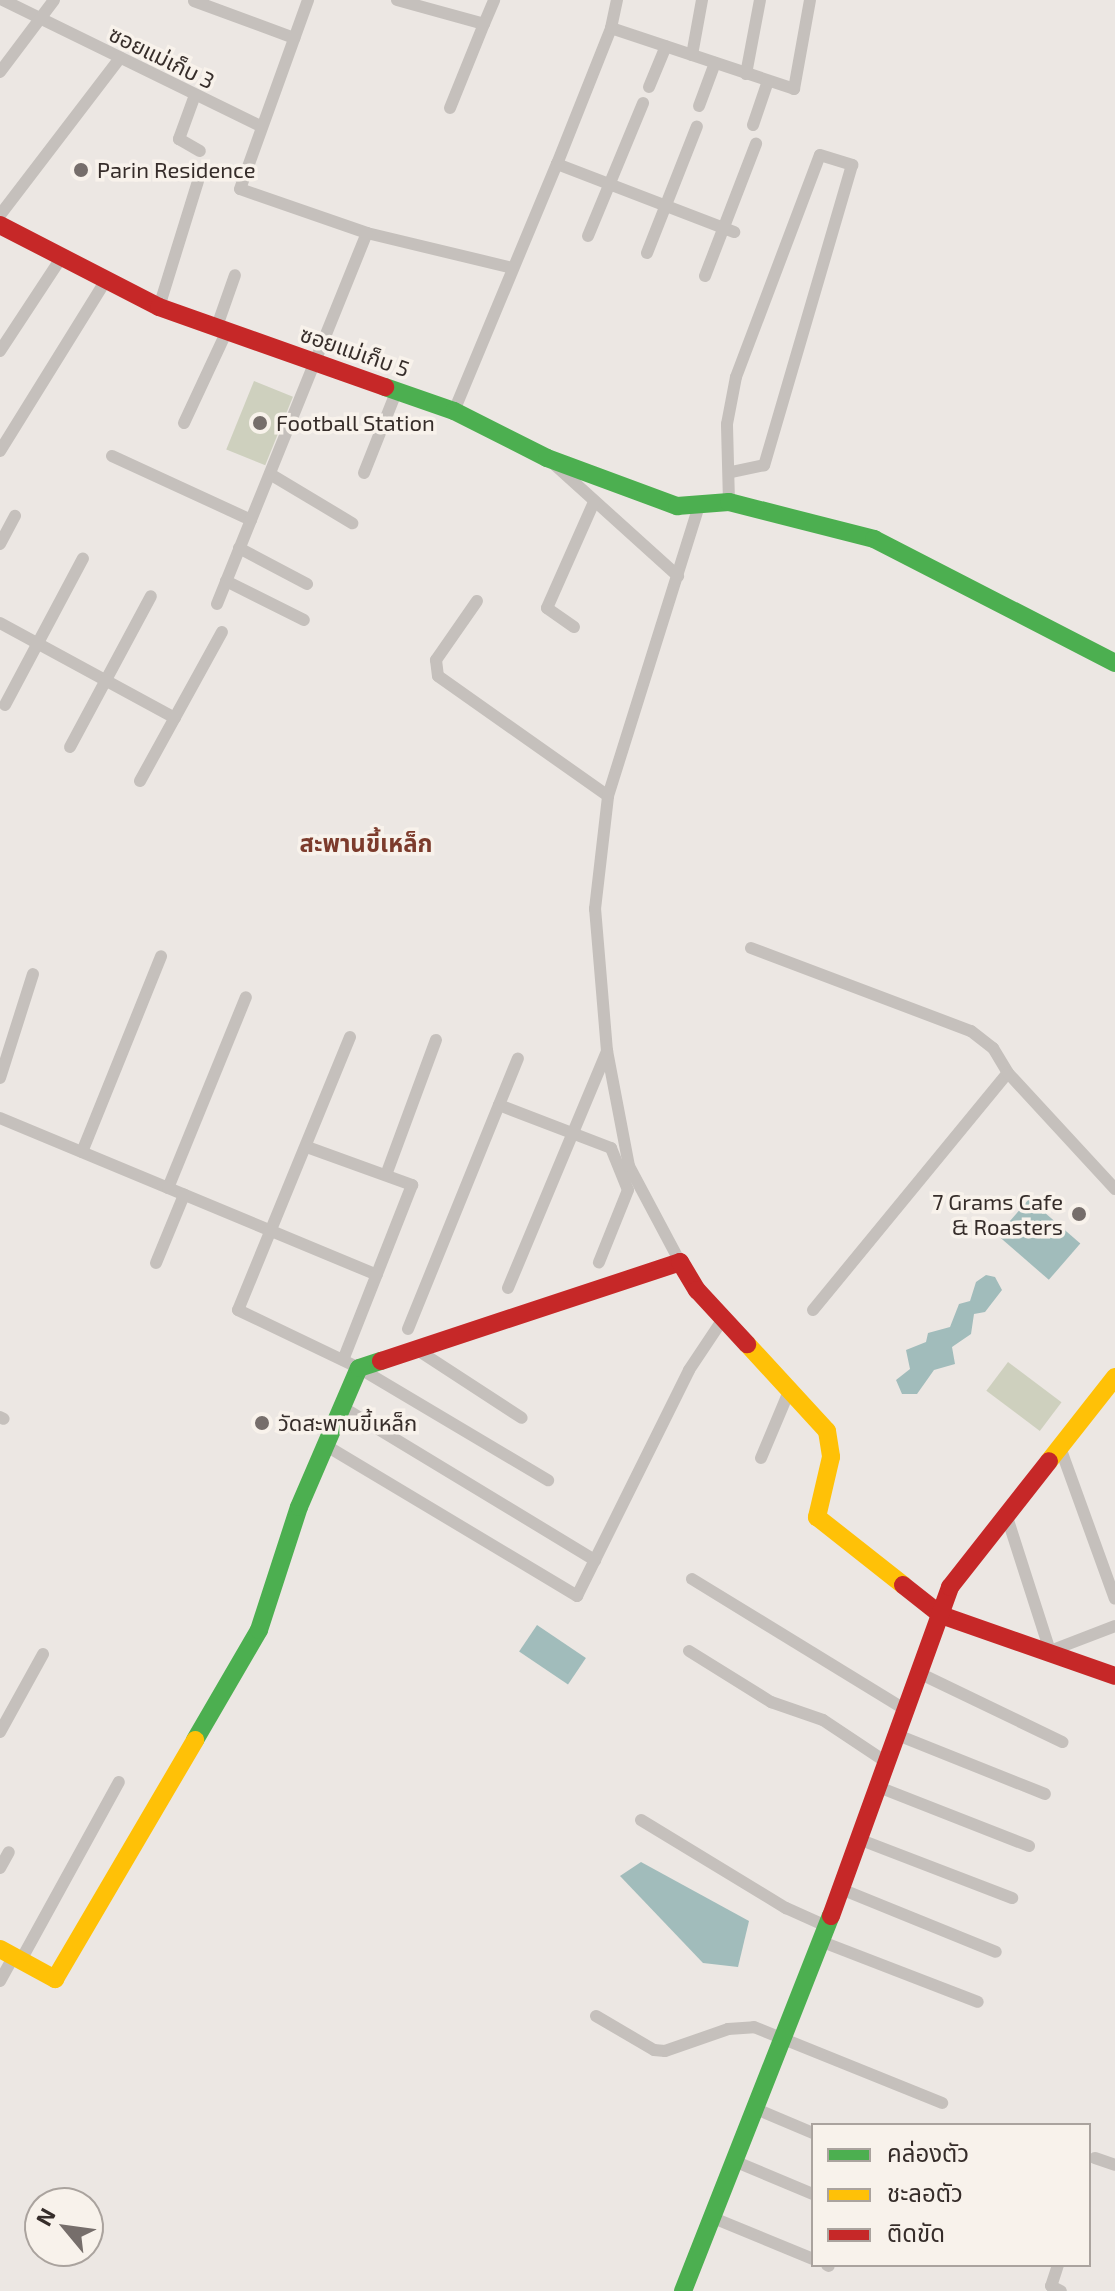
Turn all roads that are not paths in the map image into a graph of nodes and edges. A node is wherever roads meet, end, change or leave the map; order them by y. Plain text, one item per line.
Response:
1 (3, 0) edge
2 (54, 0) edge
3 (308, 0) edge
4 (397, 0) edge
5 (494, 0) edge
6 (617, 0) edge
7 (702, 0) edge
8 (760, 0) edge
9 (810, 0) edge
10 (194, 1) edge
11 (40, 19) junction
12 (484, 24) junction
13 (611, 28) junction
14 (294, 38) junction
15 (666, 46) junction
16 (692, 55) junction
17 (120, 58) junction
18 (715, 63) junction
19 (0, 72) edge
20 (746, 74) junction
21 (768, 81) junction
22 (649, 87) dead end
23 (195, 95) junction
24 (643, 103) dead end
25 (699, 106) dead end
26 (450, 108) dead end
27 (753, 125) dead end
28 (697, 126) dead end
29 (262, 127) junction
30 (756, 144) dead end
31 (200, 151) dead end
32 (557, 164) junction
33 (198, 181) dead end
34 (610, 184) junction
35 (666, 206) junction
36 (0, 215) edge
37 (0, 225) edge
38 (729, 230) junction
39 (367, 233) junction
40 (588, 236) dead end
41 (647, 253) dead end
42 (61, 258) junction
43 (513, 268) junction
44 (235, 275) dead end
45 (705, 276) dead end
46 (104, 283) junction
47 (159, 307) junction
48 (221, 331) junction
49 (0, 351) edge
50 (317, 363) junction
51 (397, 390) junction
52 (454, 411) junction
53 (184, 423) dead end
54 (0, 451) edge
55 (112, 456) dead end
56 (547, 458) junction
57 (730, 472) junction
58 (364, 473) dead end
59 (270, 474) junction
60 (594, 502) junction
61 (700, 502) junction
62 (729, 502) junction
63 (15, 516) dead end
64 (251, 520) junction
65 (352, 523) dead end
66 (0, 544) edge
67 (239, 548) junction
68 (83, 558) dead end
69 (678, 576) junction
70 (226, 581) junction
71 (307, 584) dead end
72 (151, 596) dead end
73 (477, 601) dead end
74 (217, 604) dead end
75 (304, 620) dead end
76 (0, 623) edge
77 (574, 627) dead end
78 (222, 632) dead end
79 (38, 643) junction
80 (1115, 663) edge
81 (106, 680) junction
82 (5, 705) dead end
83 (175, 718) junction
84 (70, 747) dead end
85 (140, 781) dead end
86 (608, 796) junction
87 (751, 948) dead end
88 (161, 956) dead end
89 (33, 974) dead end
90 (246, 997) dead end
91 (350, 1037) dead end
92 (436, 1040) dead end
93 (607, 1051) junction
94 (518, 1058) dead end
95 (1008, 1073) junction
96 (0, 1078) edge
97 (499, 1105) junction
98 (0, 1118) edge
99 (571, 1133) junction
100 (307, 1147) junction
101 (82, 1152) junction
102 (386, 1175) junction
103 (168, 1188) junction
104 (1115, 1189) edge
105 (184, 1195) junction
106 (272, 1231) junction
107 (599, 1262) dead end
108 (680, 1262) junction
109 (156, 1263) dead end
110 (377, 1275) junction
111 (508, 1288) dead end
112 (813, 1310) dead end
113 (723, 1319) junction
114 (408, 1329) dead end
115 (416, 1349) junction
116 (351, 1364) junction
117 (1115, 1377) edge
118 (790, 1389) junction
119 (342, 1407) junction
120 (522, 1418) dead end
121 (325, 1445) junction
122 (1061, 1450) junction
123 (761, 1458) dead end
124 (548, 1480) dead end
125 (1007, 1517) junction
126 (595, 1560) junction
127 (692, 1579) dead end
128 (1115, 1599) edge
129 (941, 1615) junction
130 (1115, 1626) edge
131 (689, 1651) dead end
132 (1050, 1651) junction
133 (43, 1654) dead end
134 (921, 1674) junction
135 (1115, 1676) edge
136 (907, 1711) junction
137 (0, 1732) edge
138 (900, 1736) junction
139 (1062, 1742) dead end
140 (889, 1764) junction
141 (119, 1782) dead end
142 (881, 1788) junction
143 (1045, 1794) dead end
144 (641, 1820) dead end
145 (861, 1840) junction
146 (1029, 1846) dead end
147 (9, 1852) dead end
148 (0, 1868) edge
149 (841, 1889) junction
150 (1012, 1898) dead end
151 (823, 1933) junction
152 (996, 1952) dead end
153 (12, 1955) edge
154 (0, 1981) edge
155 (978, 2002) dead end
156 (596, 2016) dead end
157 (780, 2042) junction
158 (942, 2103) dead end
159 (754, 2108) junction
160 (811, 2132) edge
161 (1095, 2158) dead end
162 (734, 2161) junction
163 (1115, 2165) edge
164 (811, 2193) edge
165 (711, 2217) junction
166 (811, 2258) edge
167 (1057, 2267) edge
168 (683, 2291) edge
169 (1061, 2291) edge

1 - 11 street, ซอยแม่เก็บ 3
2 - 11 street
3 - 14 street
4 - 12 street
5 - 12 street
6 - 13 street
7 - 16 street
8 - 20 street
9 - 21 street
10 - 14 street
11 - 17 street, ซอยแม่เก็บ 3
11 - 19 street
12 - 26 street
13 - 15 street
13 - 32 street
14 - 29 street
15 - 16 street
15 - 22 street
16 - 18 street
17 - 23 street, ซอยแม่เก็บ 3
17 - 36 street
18 - 20 street
18 - 25 street
20 - 21 street
21 - 27 street
23 - 29 street, ซอยแม่เก็บ 3
23 - 31 street
24 - 34 street
28 - 35 street
29 - 39 street
30 - 38 street
32 - 34 street
32 - 43 street
33 - 47 street
34 - 35 street
34 - 40 street
35 - 38 street
35 - 41 street
37 - 42 street, ซอยแม่เก็บ 5
38 - 45 street
39 - 43 street
39 - 50 street
42 - 46 street, ซอยแม่เก็บ 5
42 - 49 street
43 - 52 street
44 - 48 street
46 - 47 street, ซอยแม่เก็บ 5
46 - 54 street
47 - 48 street, ซอยแม่เก็บ 5
48 - 50 street, ซอยแม่เก็บ 5
48 - 53 street
50 - 51 street, ซอยแม่เก็บ 5
50 - 59 street
51 - 52 street, ซอยแม่เก็บ 5
51 - 58 street
52 - 56 street, ซอยแม่เก็บ 5
55 - 64 street
56 - 60 street
56 - 61 street, ซอยแม่เก็บ 5
57 - 57 street
57 - 62 street
59 - 64 street
59 - 65 street
60 - 69 street
60 - 77 street
61 - 62 street, ซอยแม่เก็บ 5
61 - 69 street
62 - 80 street, ซอยแม่เก็บ 5
63 - 66 street
64 - 67 street
67 - 70 street
67 - 71 street
68 - 79 street
69 - 86 street
70 - 74 street
70 - 75 street
72 - 81 street
73 - 86 street
76 - 79 street
78 - 83 street
79 - 81 street
79 - 82 street
81 - 83 street
81 - 84 street
83 - 85 street
86 - 93 street
87 - 95 street
88 - 101 street
89 - 96 street
90 - 103 street
91 - 100 street
92 - 102 street
93 - 99 street
93 - 108 street
94 - 97 street
95 - 104 street
95 - 112 street
97 - 99 street
97 - 114 street
98 - 101 street
99 - 107 street
99 - 111 street
100 - 102 street
100 - 106 street
101 - 103 street
102 - 110 street
103 - 105 street
105 - 106 street
105 - 109 street
106 - 110 street
106 - 116 street
108 - 113 street
108 - 115 street
110 - 116 street
113 - 118 street
113 - 126 street
115 - 116 street
115 - 120 street
116 - 119 street
116 - 124 street
117 - 122 street
118 - 123 street
118 - 129 street
119 - 121 street
119 - 126 street
121 - 126 street
121 - 153 street
122 - 125 street
122 - 128 street
125 - 129 street
125 - 132 street
127 - 136 street
129 - 132 street
129 - 134 street
130 - 132 street
131 - 140 street
132 - 135 street
133 - 137 street
134 - 136 street
134 - 139 street
136 - 138 street
138 - 140 street
138 - 143 street
140 - 142 street
141 - 153 street
142 - 145 street
142 - 146 street
144 - 151 street
145 - 149 street
145 - 150 street
147 - 148 street
149 - 151 street
149 - 152 street
151 - 155 street
151 - 157 street
153 - 154 street
156 - 157 street
157 - 158 street
157 - 159 street
159 - 160 street
159 - 162 street
161 - 163 street
162 - 164 street
162 - 165 street
165 - 166 street
165 - 168 street
167 - 169 street

